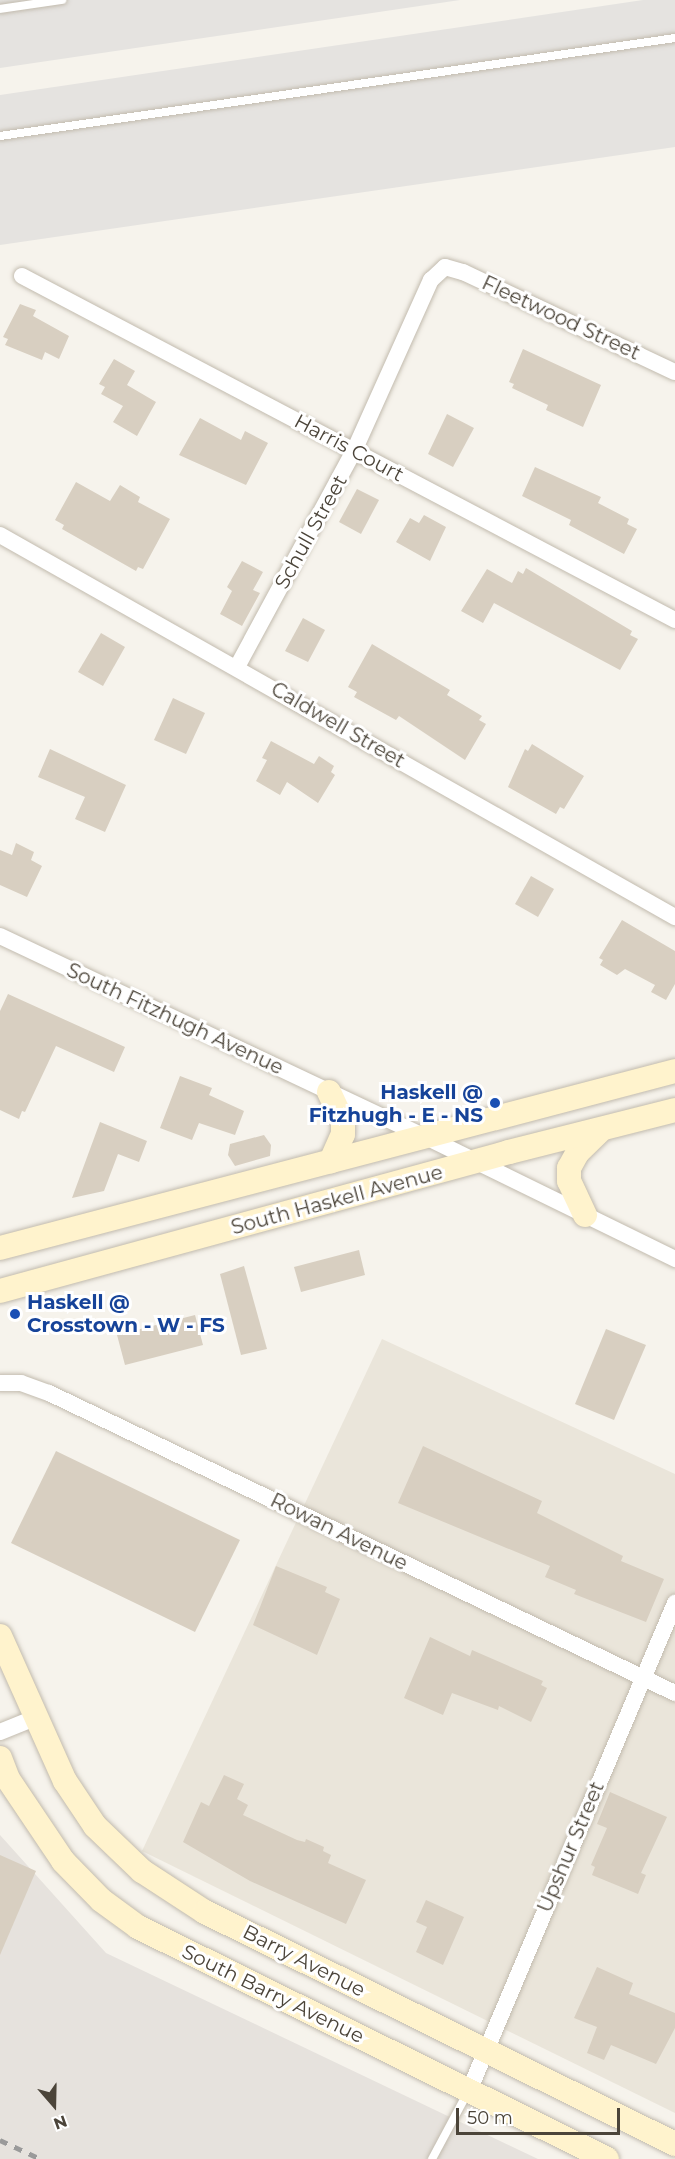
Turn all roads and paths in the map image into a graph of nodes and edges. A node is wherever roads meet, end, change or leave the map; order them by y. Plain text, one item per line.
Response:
1 (62, 0) edge
2 (0, 9) edge
3 (675, 38) edge
4 (0, 136) edge
5 (445, 267) joint
6 (22, 276) dead end
7 (675, 372) edge
8 (354, 451) junction
9 (0, 535) edge
10 (675, 620) edge
11 (237, 667) junction
12 (675, 916) edge
13 (0, 936) edge
14 (675, 1071) edge
15 (329, 1092) junction
16 (675, 1110) edge
17 (602, 1129) junction
18 (424, 1136) junction
19 (331, 1161) junction
20 (477, 1161) junction
21 (585, 1215) junction
22 (0, 1248) edge
23 (675, 1259) edge
24 (0, 1291) edge
25 (0, 1383) edge
26 (675, 1603) edge
27 (0, 1636) edge
28 (644, 1678) junction
29 (675, 1693) edge
30 (34, 1718) junction
31 (0, 1732) edge
32 (0, 1758) edge
33 (483, 2052) junction
34 (469, 2091) junction
35 (675, 2144) edge
36 (432, 2159) edge
37 (608, 2159) edge

1 - 2 lane
3 - 4 lane
5 - 7 street, Fleetwood Street
5 - 8 street, Schull Street
6 - 8 street, Harris Court
8 - 10 street, Harris Court
8 - 11 street, Schull Street
9 - 11 street, Caldwell Street
11 - 12 street, Caldwell Street
13 - 15 street, South Fitzhugh Avenue
14 - 18 main road, South Haskell Avenue
15 - 18 street, South Fitzhugh Avenue
15 - 19 main road
16 - 17 main road, South Haskell Avenue
17 - 20 main road, South Haskell Avenue
17 - 21 main road
18 - 19 main road, South Haskell Avenue
18 - 20 street, South Fitzhugh Avenue
19 - 22 main road, South Haskell Avenue
20 - 21 street, South Fitzhugh Avenue
20 - 24 main road, South Haskell Avenue
21 - 23 street, South Fitzhugh Avenue
25 - 28 street, Rowan Avenue
26 - 28 street, Upshur Street
27 - 30 main road, Barry Avenue
28 - 29 street, Rowan Avenue
28 - 33 street, Upshur Street
30 - 31 street
30 - 33 main road, Barry Avenue
32 - 34 main road, South Barry Avenue
33 - 34 street, Upshur Street
33 - 35 main road, Barry Avenue
34 - 36 lane
34 - 37 main road, South Barry Avenue

